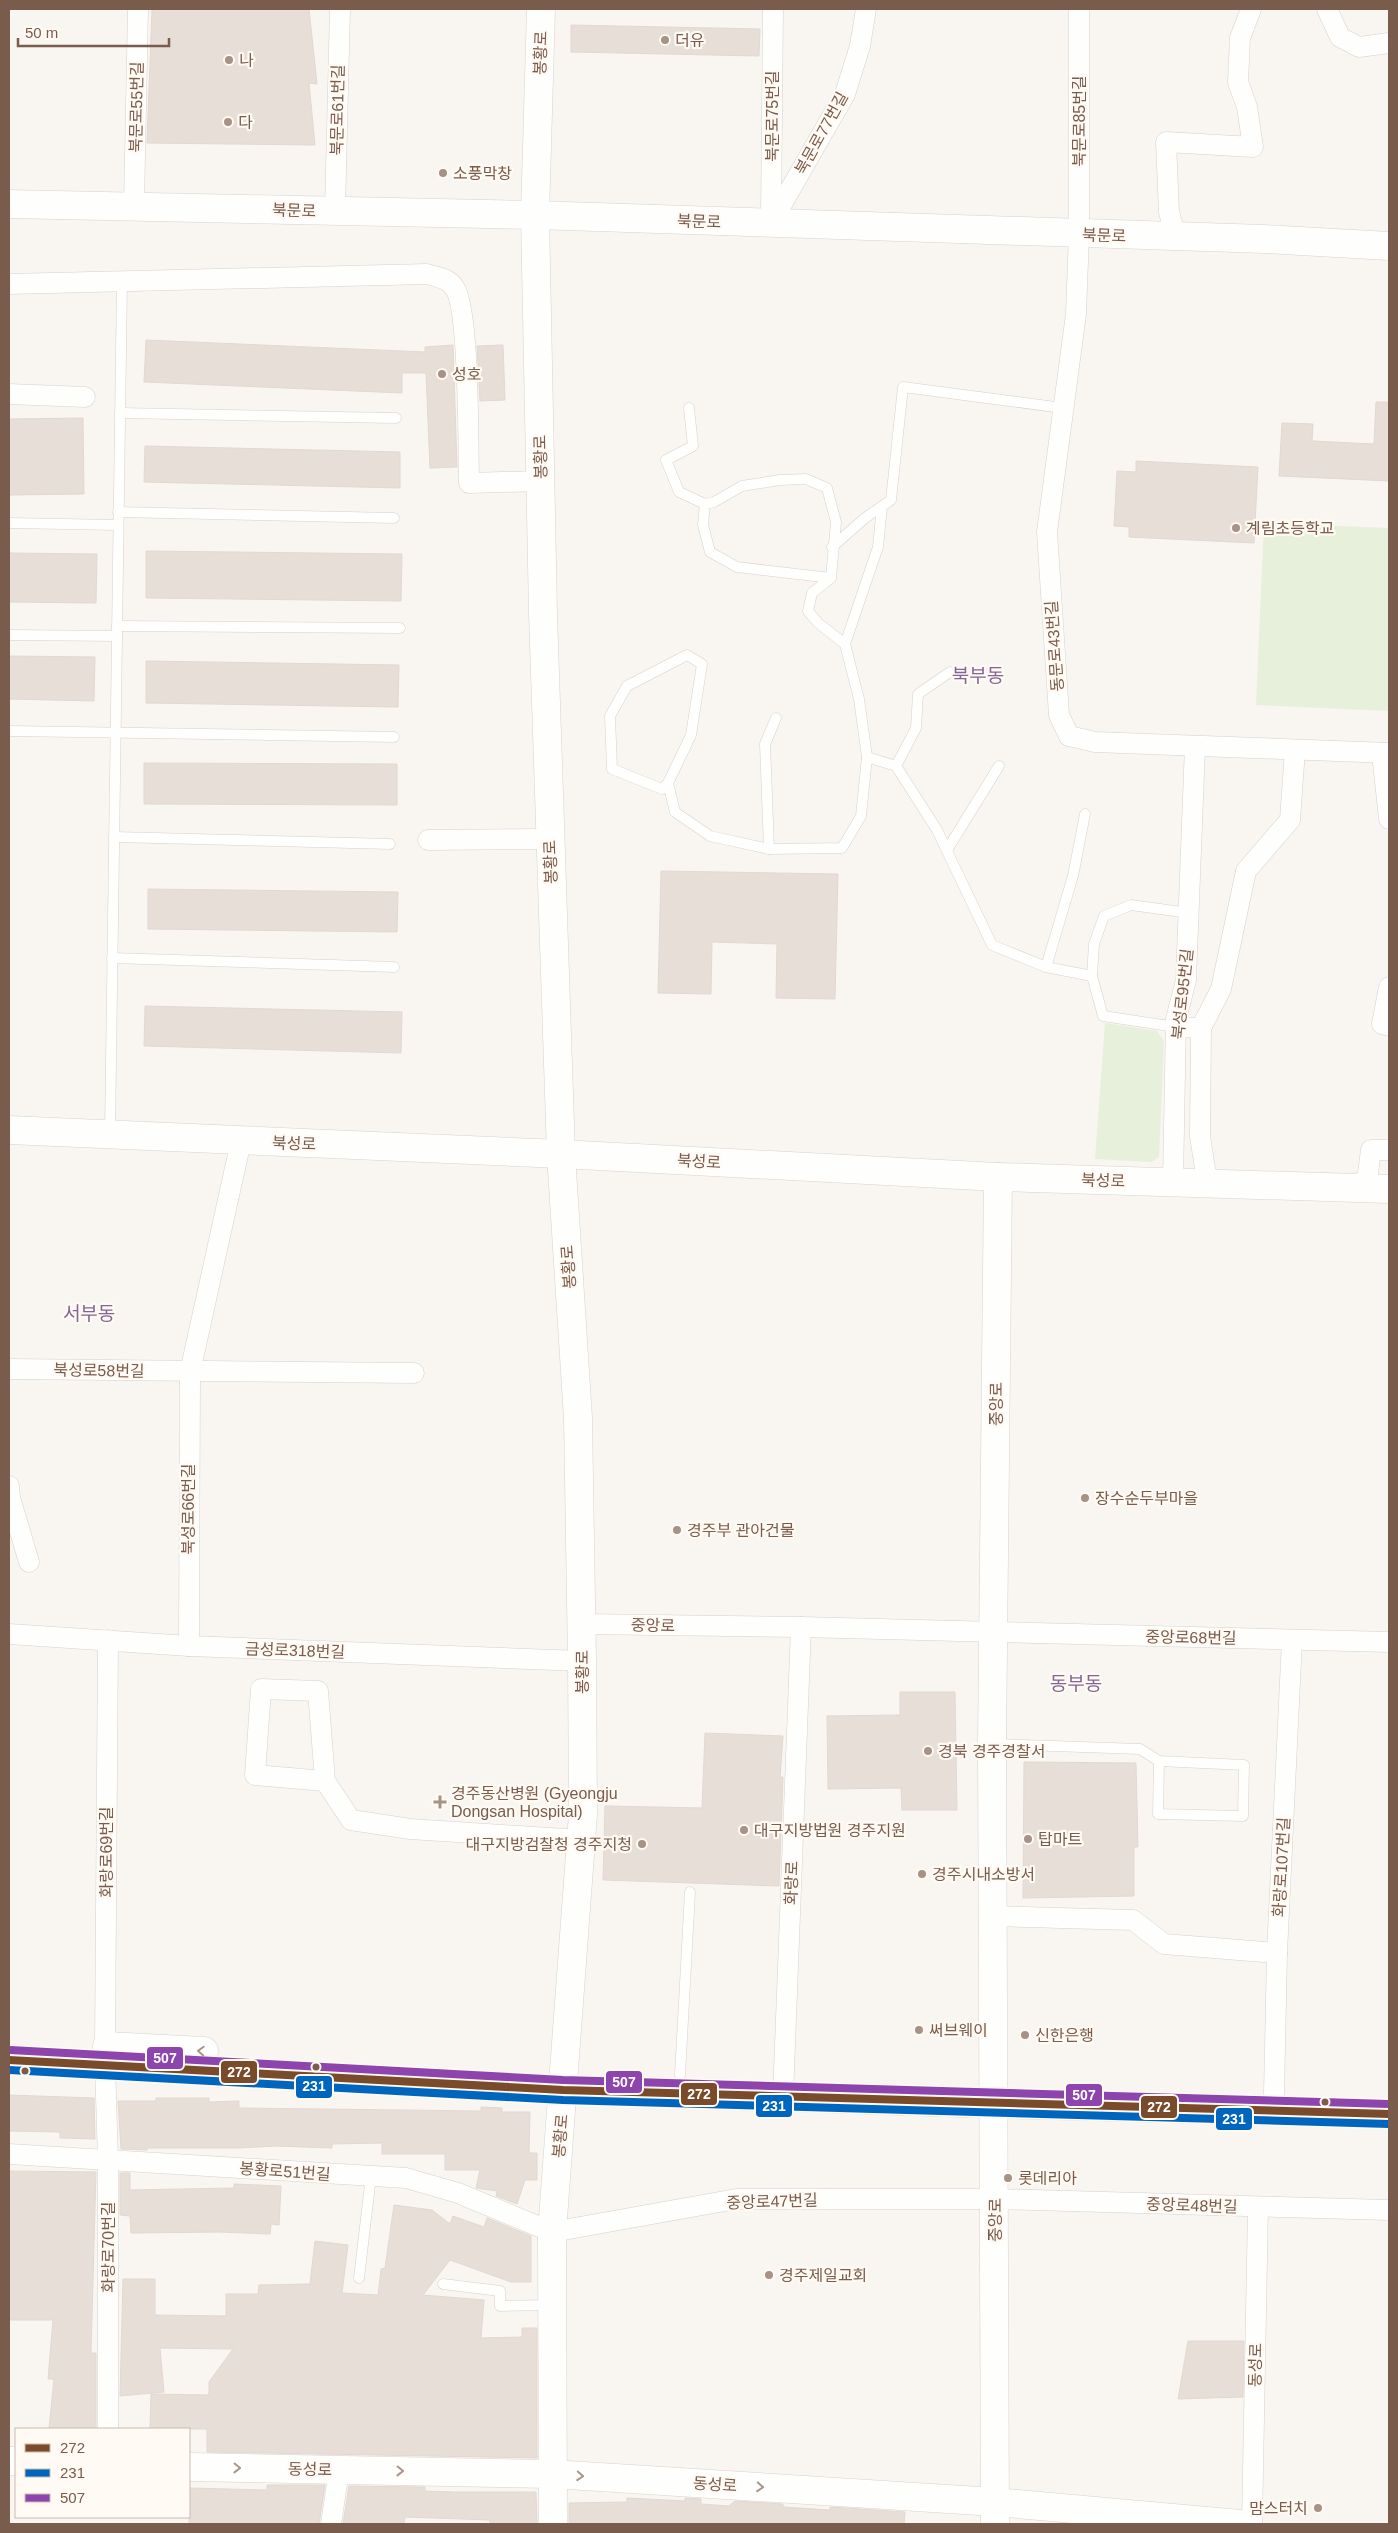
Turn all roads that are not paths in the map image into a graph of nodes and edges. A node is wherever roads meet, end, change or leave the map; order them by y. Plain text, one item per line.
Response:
1 (138, 9) edge
2 (340, 9) edge
3 (541, 9) edge
4 (773, 9) edge
5 (866, 9) edge
6 (1078, 9) edge
7 (1251, 9) edge
8 (1327, 9) edge
9 (1389, 43) edge
10 (9, 204) edge
11 (134, 206) junction
12 (335, 212) junction
13 (535, 215) junction
14 (771, 223) junction
15 (1078, 234) junction
16 (1176, 237) junction
17 (1389, 246) edge
18 (122, 281) junction
19 (9, 284) edge
20 (9, 394) edge
21 (85, 397) dead end
22 (689, 408) dead end
23 (1063, 408) junction
24 (120, 413) junction
25 (396, 418) dead end
26 (540, 480) junction
27 (706, 504) junction
28 (882, 506) junction
29 (118, 512) junction
30 (394, 518) dead end
31 (9, 523) edge
32 (118, 525) junction
33 (832, 547) junction
34 (831, 578) junction
35 (400, 628) dead end
36 (117, 631) junction
37 (9, 634) edge
38 (846, 644) junction
39 (950, 672) dead end
40 (776, 718) dead end
41 (9, 731) edge
42 (115, 733) junction
43 (394, 736) dead end
44 (1195, 746) junction
45 (1295, 750) junction
46 (1386, 753) edge
47 (867, 757) junction
48 (896, 766) junction
49 (999, 766) dead end
50 (668, 783) junction
51 (1084, 814) dead end
52 (1389, 819) edge
53 (114, 837) junction
54 (550, 839) junction
55 (428, 840) dead end
56 (390, 844) dead end
57 (769, 849) junction
58 (947, 850) junction
59 (1189, 913) junction
60 (112, 958) junction
61 (394, 967) dead end
62 (1046, 967) junction
63 (1092, 976) junction
64 (1389, 987) edge
65 (1389, 1026) edge
66 (1176, 1027) junction
67 (1201, 1028) junction
68 (9, 1130) edge
69 (110, 1134) junction
70 (241, 1141) junction
71 (1389, 1150) edge
72 (561, 1154) junction
73 (998, 1177) junction
74 (1173, 1182) junction
75 (1218, 1184) junction
76 (1340, 1187) junction
77 (1389, 1189) edge
78 (9, 1369) edge
79 (190, 1372) junction
80 (414, 1373) dead end
81 (9, 1486) edge
82 (29, 1562) dead end
83 (582, 1624) junction
84 (801, 1627) junction
85 (994, 1632) junction
86 (9, 1634) edge
87 (108, 1640) junction
88 (1292, 1640) junction
89 (1389, 1642) edge
90 (188, 1646) junction
91 (582, 1661) junction
92 (992, 1744) junction
93 (1159, 1762) junction
94 (325, 1781) junction
95 (581, 1840) junction
96 (690, 1892) dead end
97 (994, 1916) junction
98 (1277, 1953) junction
99 (9, 2042) edge
100 (104, 2055) junction
101 (9, 2060) edge
102 (680, 2074) junction
103 (564, 2080) junction
104 (783, 2088) junction
105 (1274, 2094) junction
106 (994, 2095) junction
107 (1389, 2096) edge
108 (1389, 2114) edge
109 (9, 2154) edge
110 (108, 2160) junction
111 (371, 2176) junction
112 (995, 2200) junction
113 (1258, 2206) junction
114 (1389, 2210) edge
115 (552, 2232) junction
116 (359, 2278) dead end
117 (443, 2284) dead end
118 (552, 2305) junction
119 (108, 2428) edge
120 (190, 2467) edge
121 (340, 2470) junction
122 (552, 2474) junction
123 (995, 2513) edge
124 (331, 2524) edge
125 (553, 2524) edge
126 (1240, 2524) edge
127 (1252, 2524) edge

1 - 11 street, 북문로55번길
2 - 12 street, 북문로61번길
3 - 13 street, 봉황로
4 - 14 street, 북문로75번길
5 - 14 street, 북문로77번길
6 - 15 street, 북문로85번길
7 - 16 street
8 - 9 street
10 - 11 street, 북문로
11 - 12 street, 북문로
12 - 13 street, 북문로
13 - 14 street, 북문로
13 - 26 street, 봉황로
14 - 15 street, 북문로
15 - 16 street, 북문로
15 - 23 street, 동문로43번길
16 - 17 street, 북문로
18 - 19 street
18 - 24 lane
18 - 26 street
20 - 21 street
22 - 27 lane
23 - 28 lane
23 - 44 street, 동문로43번길
24 - 25 lane
24 - 29 lane
26 - 54 street, 봉황로
27 - 33 lane
27 - 34 lane
28 - 33 lane
28 - 38 lane
29 - 30 lane
29 - 32 lane
31 - 32 lane
32 - 36 lane
33 - 34 lane
34 - 38 lane
35 - 36 lane
36 - 37 lane
36 - 42 lane
38 - 47 lane
39 - 48 lane
40 - 57 lane
41 - 42 lane
42 - 43 lane
42 - 53 lane
44 - 45 street, 동문로43번길
44 - 59 street, 북성로95번길
45 - 46 street, 동문로43번길
45 - 67 street
46 - 52 street
47 - 48 lane
47 - 57 lane
48 - 58 lane
49 - 58 lane
50 - 50 lane
50 - 57 lane
51 - 62 lane
53 - 56 lane
53 - 60 lane
54 - 55 street
54 - 72 street, 봉황로
58 - 62 lane
59 - 63 lane
59 - 66 street, 북성로95번길
60 - 61 lane
60 - 69 lane
62 - 63 lane
63 - 66 lane
64 - 65 street
66 - 67 street
66 - 74 street, 북성로95번길
67 - 75 street
68 - 69 street, 북성로
69 - 70 street, 북성로
70 - 72 street, 북성로
70 - 79 street, 북성로66번길
71 - 76 street
72 - 73 street, 북성로
72 - 83 street, 봉황로
73 - 74 street, 북성로
73 - 85 street, 중앙로
74 - 75 street, 북성로
75 - 76 street, 북성로
76 - 77 street, 북성로
78 - 79 street, 북성로58번길
79 - 80 street
79 - 90 street, 북성로66번길
81 - 82 street
83 - 84 street, 중앙로
83 - 91 street, 봉황로
84 - 85 street, 중앙로
84 - 104 street, 화랑로
85 - 88 street, 중앙로68번길
85 - 92 street, 중앙로
86 - 87 street, 금성로318번길
87 - 90 street, 금성로318번길
87 - 100 street, 화랑로69번길
88 - 89 street, 중앙로68번길
88 - 98 street, 화랑로107번길
90 - 91 street, 금성로318번길
91 - 95 street, 봉황로
92 - 93 lane
92 - 97 street, 중앙로
93 - 93 lane
94 - 94 street
94 - 95 street
95 - 103 street, 봉황로
96 - 102 lane
97 - 98 street
97 - 106 street, 중앙로
98 - 105 street, 화랑로107번길
99 - 100 street
100 - 101 street
100 - 103 street
100 - 110 street, 화랑로70번길
102 - 103 street
102 - 104 street
103 - 104 street
103 - 115 street, 봉황로
104 - 106 street
105 - 106 street
105 - 107 street
106 - 108 street
106 - 112 street, 중앙로
109 - 110 street, 봉황로51번길
110 - 111 street, 봉황로51번길
110 - 119 street, 화랑로70번길
111 - 115 street, 봉황로51번길
111 - 116 lane
112 - 113 street, 중앙로48번길
112 - 115 street, 중앙로47번길
112 - 123 street, 중앙로
113 - 114 street, 중앙로48번길
113 - 127 street, 동성로
115 - 118 street, 봉황로
117 - 118 lane
118 - 122 street, 봉황로
120 -> 121 street, 동성로
121 -> 122 street, 동성로
121 - 124 street
122 -> 123 street, 동성로
122 - 125 street, 봉황로
123 - 126 street, 동성로

